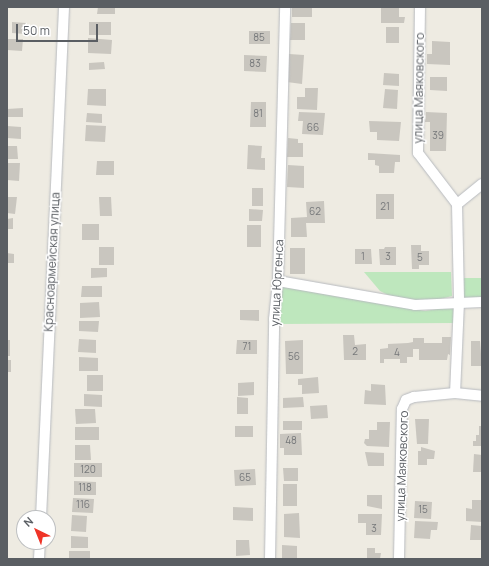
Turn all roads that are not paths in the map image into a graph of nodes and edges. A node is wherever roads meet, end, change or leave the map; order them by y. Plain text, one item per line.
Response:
1 (64, 7) edge
2 (285, 7) edge
3 (420, 7) edge
4 (482, 184) edge
5 (457, 204) junction
6 (278, 281) junction
7 (459, 302) junction
8 (482, 302) edge
9 (455, 393) junction
10 (482, 396) edge
11 (41, 510) edge
12 (270, 559) edge
13 (399, 559) edge

1 - 11 street, Красноармейская улица
2 - 6 street, улица Юргенса
3 - 5 street, улица Маяковского
4 - 5 street
5 - 7 street
6 - 7 street
6 - 12 street, улица Юргенса
7 - 8 street
7 - 9 street
9 - 10 street, улица Маяковского
9 - 13 street, улица Маяковского

